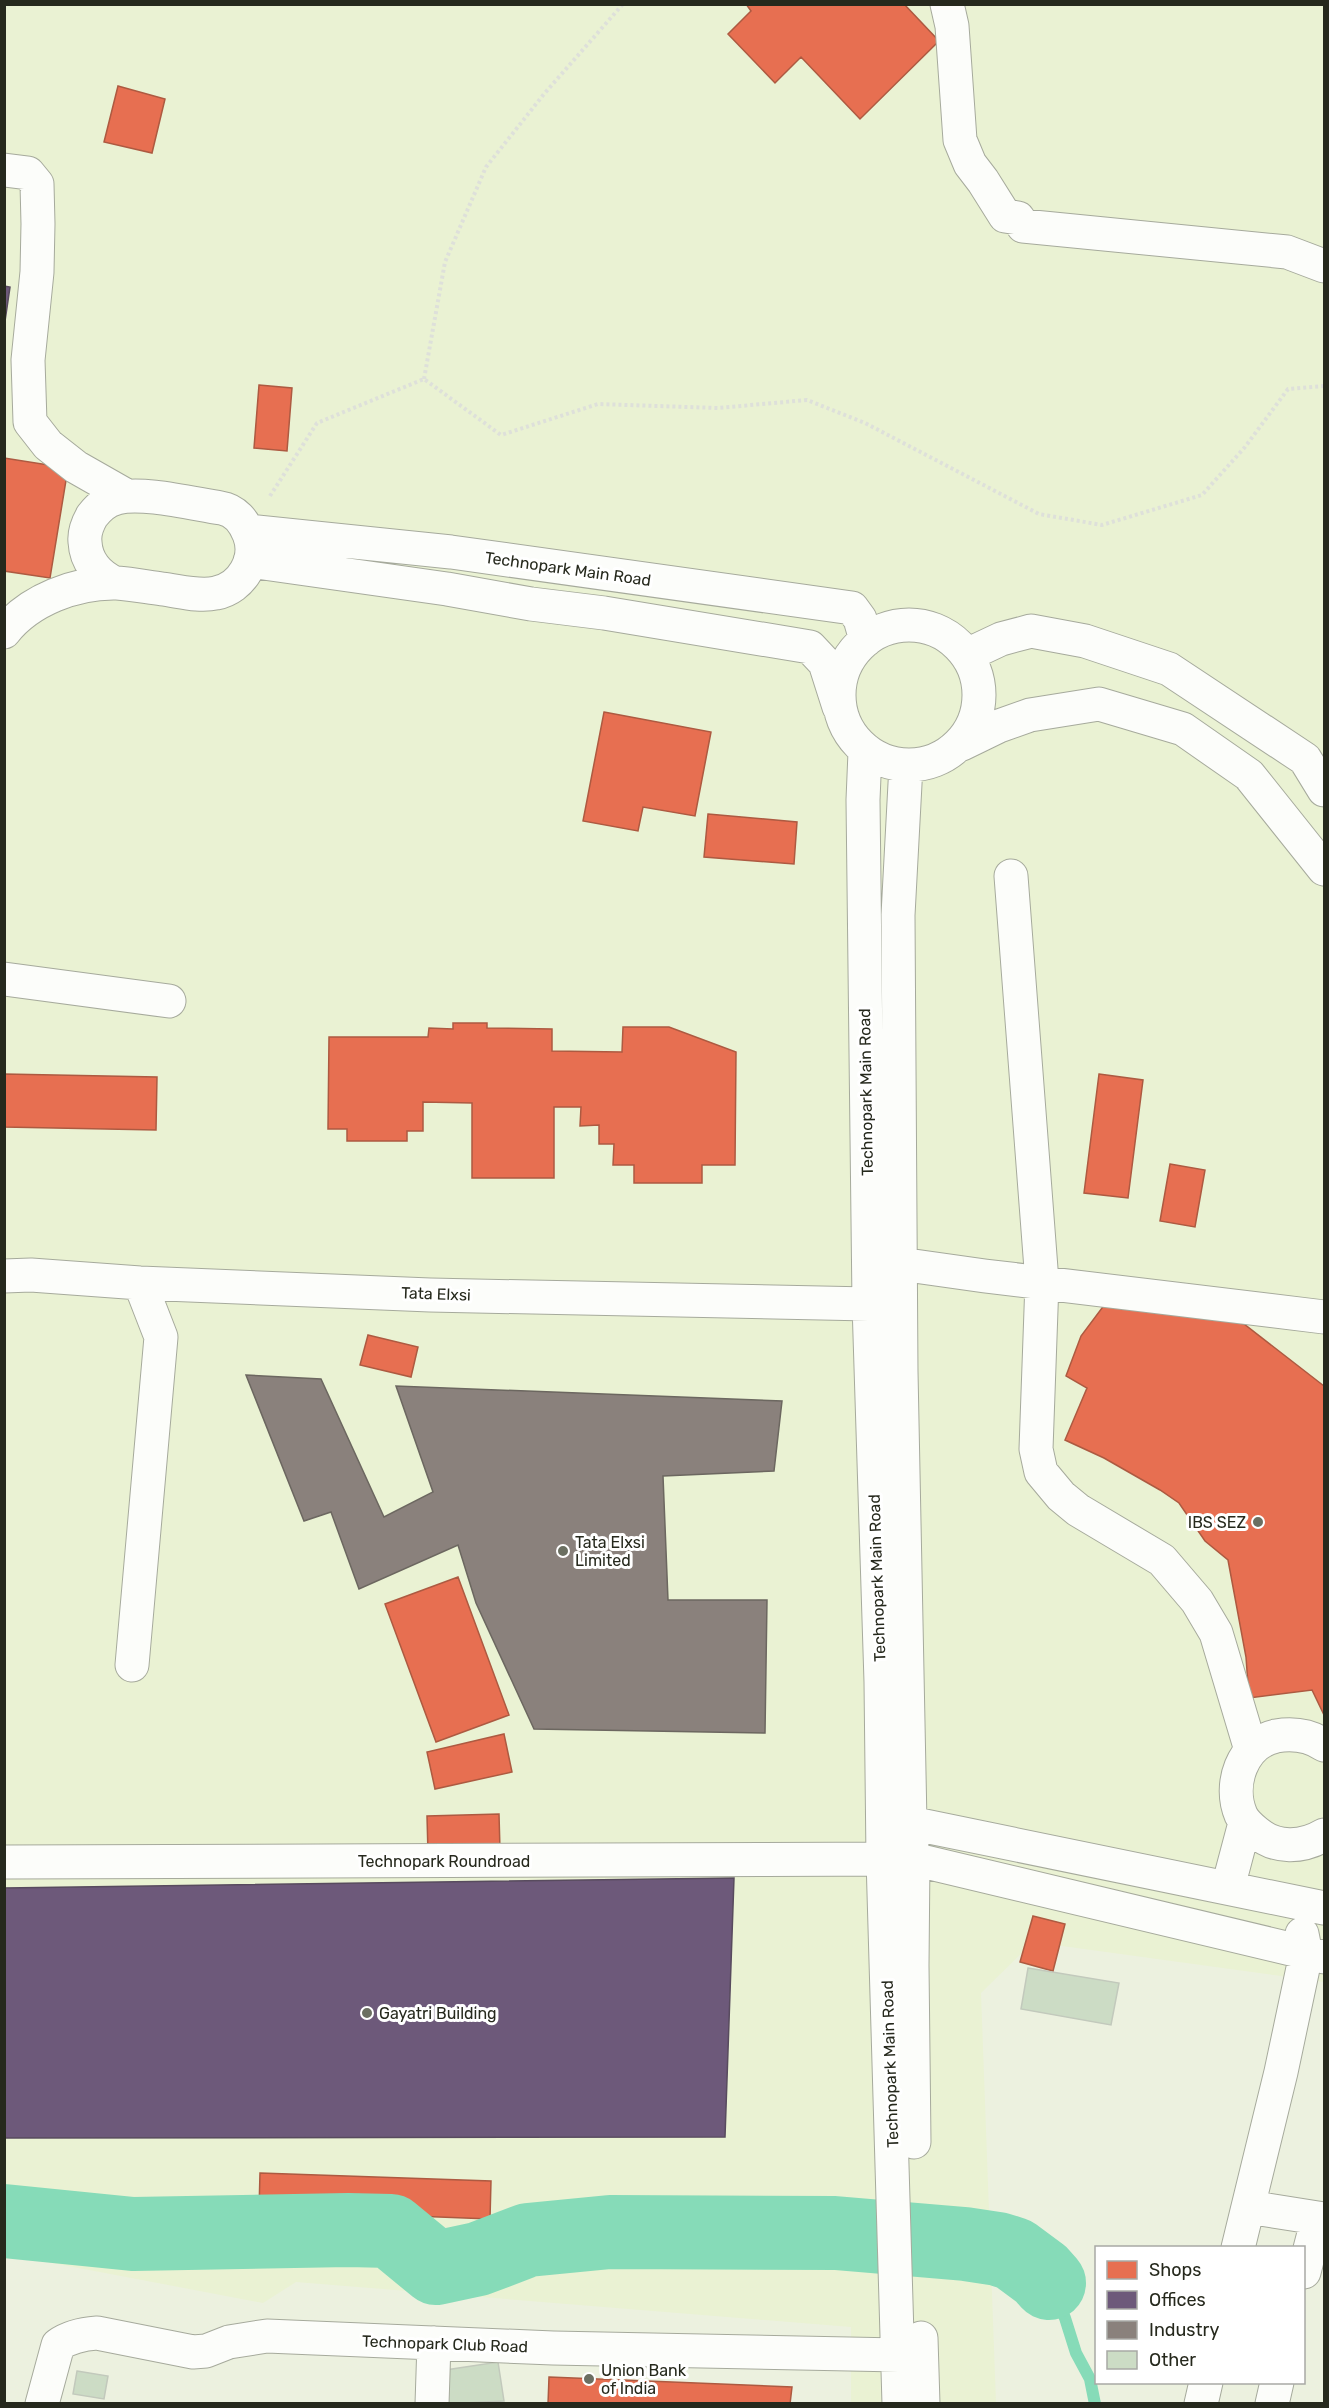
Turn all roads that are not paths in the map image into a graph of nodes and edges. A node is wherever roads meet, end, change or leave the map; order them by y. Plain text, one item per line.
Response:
1 (947, 4) edge
2 (4, 170) edge
3 (1324, 266) edge
4 (127, 496) junction
5 (249, 546) junction
6 (115, 583) junction
7 (4, 632) edge
8 (866, 640) junction
9 (968, 655) junction
10 (839, 707) junction
11 (962, 744) junction
12 (865, 752) junction
13 (906, 765) junction
14 (1324, 790) edge
15 (1324, 869) edge
16 (1011, 876) dead end
17 (4, 979) edge
18 (169, 1001) dead end
19 (900, 1264) junction
20 (4, 1276) edge
21 (1042, 1282) junction
22 (140, 1283) junction
23 (869, 1304) junction
24 (1324, 1317) edge
25 (132, 1665) dead end
26 (1324, 1745) edge
27 (1251, 1749) junction
28 (896, 1823) junction
29 (1245, 1823) junction
30 (1324, 1835) edge
31 (898, 1859) junction
32 (4, 1862) edge
33 (1228, 1887) junction
34 (1310, 1905) edge
35 (1315, 1955) edge
36 (904, 2177) junction
37 (1248, 2207) junction
38 (1321, 2219) edge
39 (1238, 2246) edge
40 (1312, 2264) edge
41 (434, 2343) junction
42 (910, 2343) junction
43 (1206, 2384) edge
44 (1277, 2384) edge
45 (42, 2403) edge
46 (432, 2403) edge
47 (899, 2403) edge
48 (923, 2403) edge
49 (1202, 2403) edge
50 (1272, 2403) edge

1 - 3 street
2 - 4 street
4 - 5 street
4 - 6 street
5 - 6 street
5 - 8 street, Technopark Main Road
5 - 10 street
6 - 7 street
8 - 9 street
8 - 10 street
9 - 11 street
9 - 14 street
10 - 12 street
11 - 13 street
11 - 15 street
12 - 13 street
12 - 23 street, Technopark Main Road
13 - 19 street
16 - 21 street
17 - 18 street
19 - 21 street
19 - 28 street
20 - 22 street, Tata Elxsi
21 - 24 street
21 - 27 street
22 - 23 street, Tata Elxsi
22 - 25 street
23 - 28 street, Technopark Main Road
26 - 27 street
27 - 29 street
28 - 31 street, Technopark Main Road
28 - 33 street
29 - 30 street
29 - 33 street
31 - 32 street, Technopark Roundroad
31 - 35 street, Technopark Roundroad
31 - 36 street, Technopark Main Road
33 - 34 street
34 - 35 street
35 - 37 street
36 - 42 street
36 - 42 street, Technopark Main Road
37 - 38 street
37 - 39 street
38 - 40 street
41 - 42 street, Technopark Club Road
41 - 45 street, Technopark Club Road
41 - 46 street
42 - 47 street, Technopark Main Road
42 - 48 street
43 - 49 street
44 - 50 street

